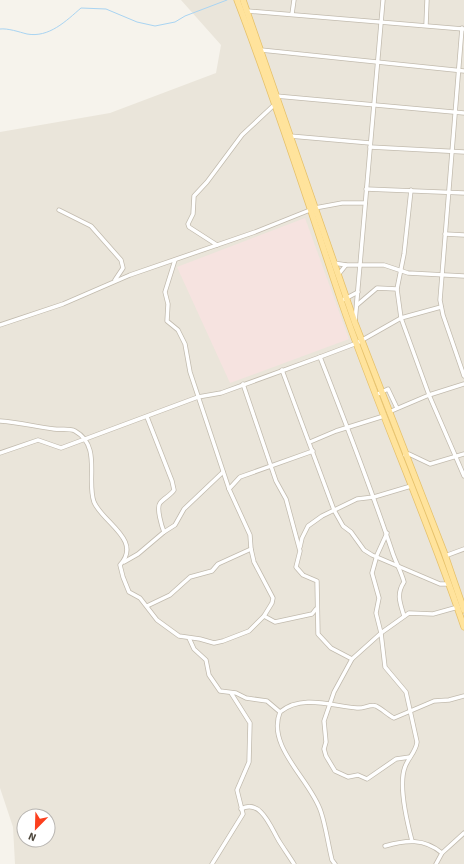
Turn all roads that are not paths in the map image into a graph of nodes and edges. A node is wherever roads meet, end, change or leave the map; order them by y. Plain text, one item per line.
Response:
1 (237, 0) edge
2 (243, 0) edge
3 (294, 0) edge
4 (383, 0) edge
5 (427, 0) edge
6 (247, 12) junction
7 (292, 14) junction
8 (381, 21) junction
9 (426, 25) junction
10 (463, 28) edge
11 (261, 50) junction
12 (378, 62) junction
13 (459, 70) junction
14 (464, 71) edge
15 (276, 96) junction
16 (374, 104) junction
17 (274, 105) junction
18 (456, 112) junction
19 (464, 113) edge
20 (290, 136) junction
21 (370, 145) junction
22 (453, 151) junction
23 (464, 152) edge
24 (366, 188) junction
25 (411, 190) junction
26 (450, 192) junction
27 (464, 193) edge
28 (365, 202) junction
29 (313, 209) junction
30 (60, 210) dead end
31 (445, 234) junction
32 (464, 235) edge
33 (217, 245) junction
34 (175, 260) junction
35 (334, 263) junction
36 (346, 265) junction
37 (361, 265) junction
38 (400, 270) junction
39 (338, 274) junction
40 (441, 274) junction
41 (464, 276) edge
42 (114, 281) junction
43 (335, 281) junction
44 (397, 289) junction
45 (358, 292) junction
46 (344, 299) junction
47 (357, 304) junction
48 (441, 307) junction
49 (401, 318) junction
50 (355, 323) junction
51 (0, 325) edge
52 (359, 341) junction
53 (320, 357) junction
54 (282, 370) junction
55 (464, 376) edge
56 (243, 384) junction
57 (464, 384) edge
58 (379, 393) junction
59 (429, 395) junction
60 (198, 397) junction
61 (397, 408) junction
62 (387, 414) junction
63 (147, 417) junction
64 (0, 421) edge
65 (347, 427) junction
66 (84, 440) junction
67 (310, 442) junction
68 (313, 451) junction
69 (0, 453) edge
70 (464, 454) edge
71 (406, 455) junction
72 (455, 457) junction
73 (271, 465) junction
74 (223, 472) junction
75 (464, 476) edge
76 (411, 486) junction
77 (229, 489) junction
78 (374, 497) junction
79 (334, 510) junction
80 (164, 532) junction
81 (386, 533) junction
82 (300, 548) junction
83 (251, 549) junction
84 (464, 549) edge
85 (377, 555) junction
86 (445, 556) junction
87 (123, 563) junction
88 (398, 566) junction
89 (452, 582) junction
90 (146, 606) junction
91 (460, 606) junction
92 (316, 609) junction
93 (464, 610) edge
94 (264, 616) junction
95 (404, 616) junction
96 (464, 627) edge
97 (381, 633) junction
98 (189, 638) junction
99 (352, 659) junction
100 (231, 693) junction
101 (464, 696) edge
102 (330, 704) junction
103 (280, 712) junction
104 (409, 712) junction
105 (410, 757) junction
106 (241, 809) junction
107 (464, 832) edge
108 (412, 841) junction
109 (385, 846) dead end
110 (442, 853) junction
111 (212, 864) edge
112 (294, 864) edge
113 (335, 864) edge
114 (436, 864) edge

1 - 17 main road
2 - 6 main road
3 - 7 street
4 - 8 street
5 - 9 street
6 - 7 street
6 - 11 main road
7 - 8 street
8 - 9 street
8 - 12 street
9 - 10 street
10 - 13 street
11 - 12 street
11 - 15 main road
12 - 13 street
12 - 16 street
13 - 14 street
13 - 18 street
15 - 16 street
15 - 20 main road
16 - 18 street
16 - 21 street
17 - 29 main road
17 - 33 street
18 - 19 street
18 - 22 street
20 - 21 street
20 - 29 main road
21 - 22 street
21 - 24 street
22 - 23 street
22 - 26 street
24 - 25 street
24 - 28 street
25 - 26 street
25 - 38 street
26 - 27 street
26 - 31 street
28 - 29 street
28 - 37 street
29 - 33 street
29 - 35 main road
29 - 43 main road
30 - 42 street
31 - 32 street
31 - 40 street
33 - 34 street
34 - 42 street
34 - 60 street
35 - 36 street
35 - 39 main road
36 - 37 street
36 - 39 street
37 - 38 street
37 - 45 street
38 - 40 street
38 - 44 street
39 - 43 street
39 - 46 main road
40 - 41 street
40 - 48 street
42 - 51 street
43 - 46 main road
44 - 47 street
44 - 49 street
45 - 46 street
45 - 47 street
46 - 50 main road
46 - 52 main road
47 - 50 street
48 - 49 street
48 - 55 street
49 - 52 street
49 - 59 street
50 - 52 main road
52 - 53 street
52 - 58 main road
53 - 54 street
53 - 65 street
54 - 56 street
54 - 67 street
56 - 60 street
56 - 73 street
57 - 59 street
58 - 61 street
58 - 62 main road
59 - 61 street
59 - 72 street
60 - 63 street
60 - 74 street
61 - 62 street
62 - 65 street
62 - 71 main road
62 - 76 main road
63 - 66 street
63 - 80 street
64 - 66 street
65 - 67 street
65 - 78 street
66 - 69 street
66 - 87 street
67 - 68 street
68 - 73 street
68 - 79 street
70 - 72 street
71 - 72 street
71 - 86 main road
72 - 75 street
73 - 77 street
73 - 82 street
74 - 77 street
74 - 80 street
76 - 78 street
76 - 89 main road
77 - 83 street
78 - 79 street
78 - 81 street
79 - 82 street
79 - 85 street
80 - 87 street
81 - 85 street
81 - 88 street
82 - 92 street
83 - 90 street
83 - 94 street
84 - 86 street
85 - 88 street
85 - 97 street
86 - 89 main road
87 - 90 street
88 - 89 street
88 - 95 street
89 - 91 main road
90 - 98 street
91 - 93 main road
91 - 95 street
91 - 96 main road
92 - 94 street
92 - 99 street
94 - 98 street
95 - 97 street
97 - 99 street
97 - 104 street
98 - 100 street
99 - 102 street
100 - 103 street
100 - 106 street
101 - 104 street
102 - 103 street
102 - 104 street
102 - 105 street
103 - 113 street
104 - 105 street
105 - 108 street
106 - 111 street
106 - 112 street
107 - 110 street
108 - 109 street
108 - 110 street
110 - 114 street

